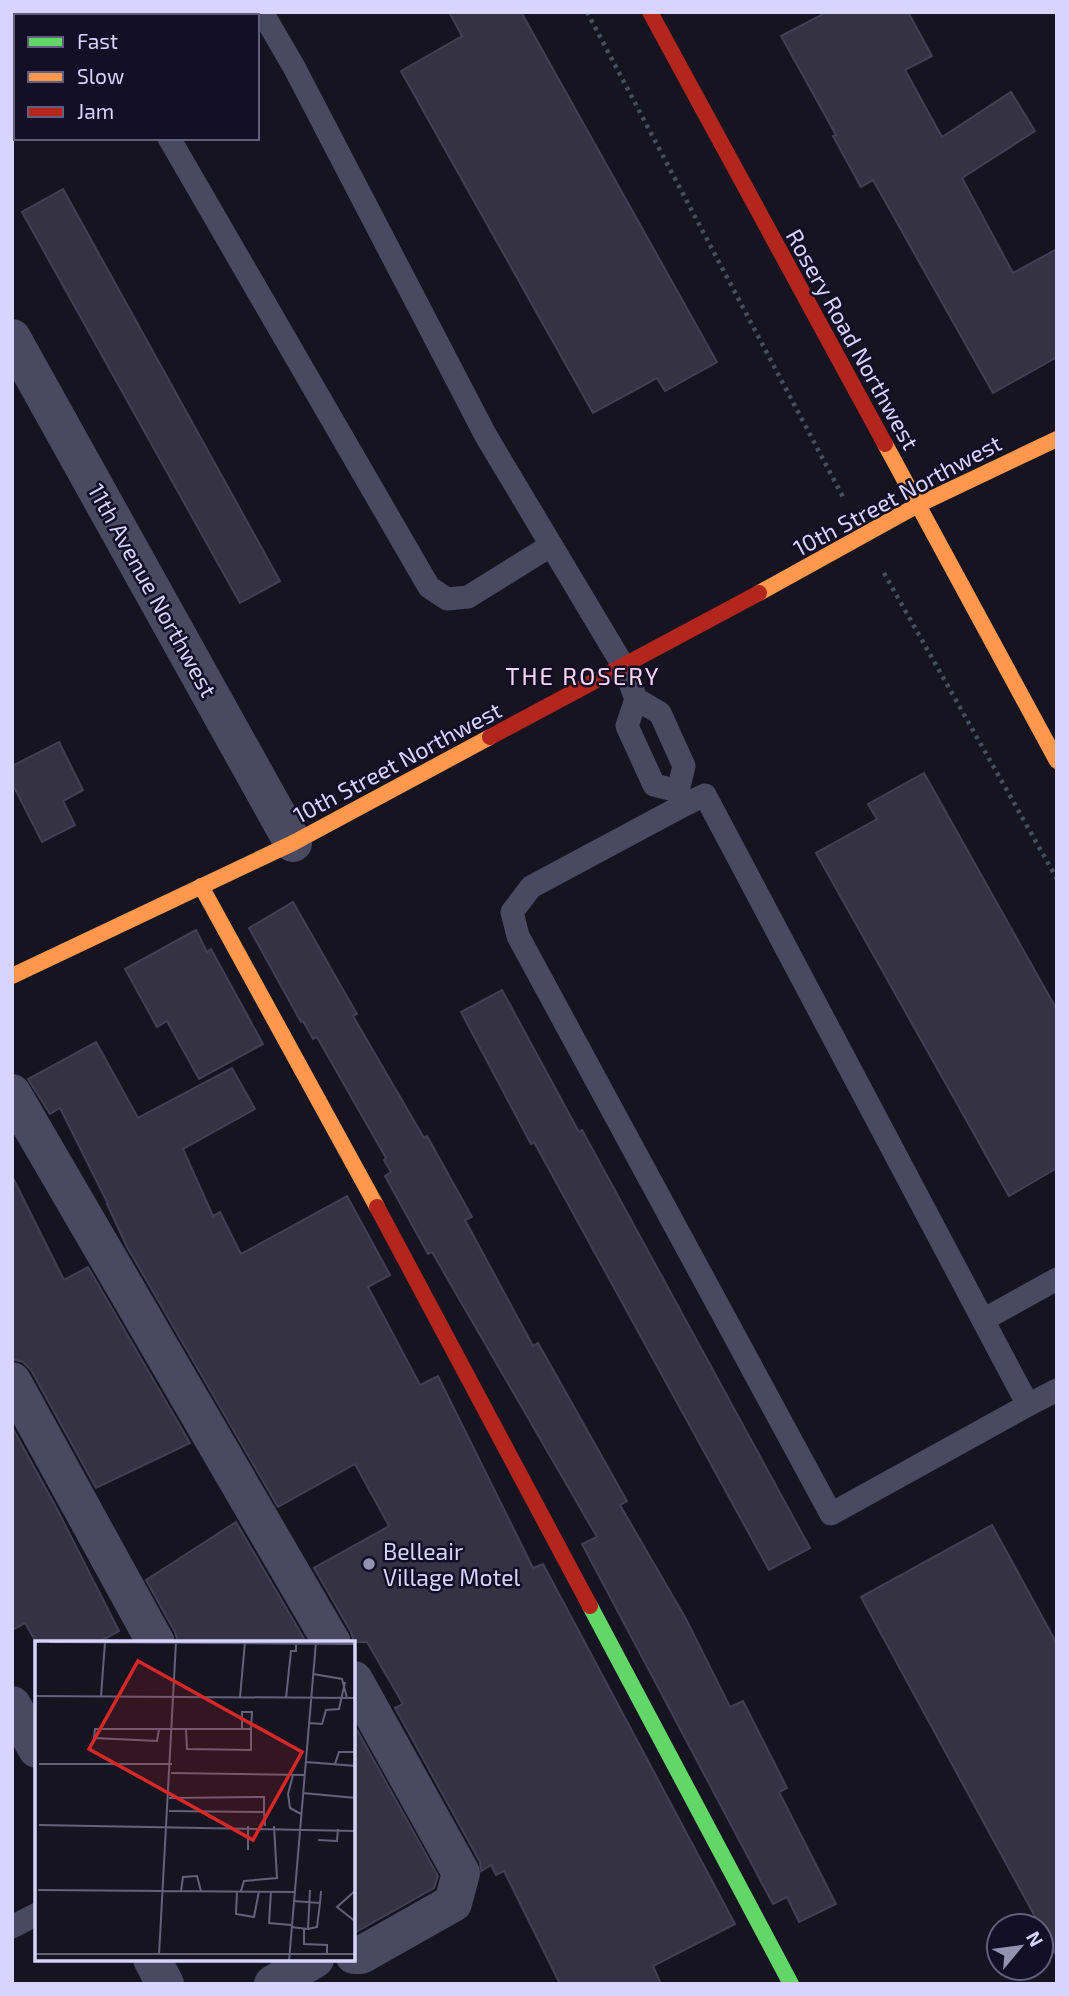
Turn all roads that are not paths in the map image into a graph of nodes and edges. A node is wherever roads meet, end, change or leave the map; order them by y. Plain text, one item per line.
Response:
1 (261, 12) edge
2 (650, 12) edge
3 (170, 140) edge
4 (12, 338) edge
5 (1057, 439) edge
6 (918, 505) junction
7 (550, 546) junction
8 (624, 667) junction
9 (636, 699) junction
10 (1057, 761) edge
11 (681, 798) junction
12 (293, 843) junction
13 (201, 886) junction
14 (12, 976) edge
15 (12, 1093) edge
16 (1057, 1279) edge
17 (983, 1320) junction
18 (12, 1381) edge
19 (1057, 1390) edge
20 (1028, 1405) junction
21 (155, 1641) edge
22 (331, 1641) edge
23 (355, 1682) edge
24 (12, 1705) edge
25 (35, 1745) edge
26 (35, 1915) edge
27 (12, 1927) edge
28 (355, 1955) edge
29 (153, 1961) edge
30 (312, 1961) edge
31 (165, 1984) edge
32 (273, 1984) edge
33 (791, 1984) edge

1 - 7 lane
2 - 6 street, Rosery Road Northwest
3 - 7 lane
4 - 12 street, 11th Avenue Northwest
5 - 6 street, 10th Street Northwest
6 - 8 street, 10th Street Northwest
6 - 10 street, Rosery Road Northwest
7 - 8 lane
8 - 9 lane
8 - 12 street, 10th Street Northwest
9 - 11 lane
9 - 11 lane
11 - 17 lane
11 - 20 lane
12 - 13 street, 10th Street Northwest
13 - 14 street, 10th Street Northwest
13 - 33 street
15 - 22 street
16 - 17 lane
17 - 20 lane
18 - 21 street
19 - 20 lane
23 - 28 street
24 - 25 street
26 - 27 lane
29 - 31 street
30 - 32 street

